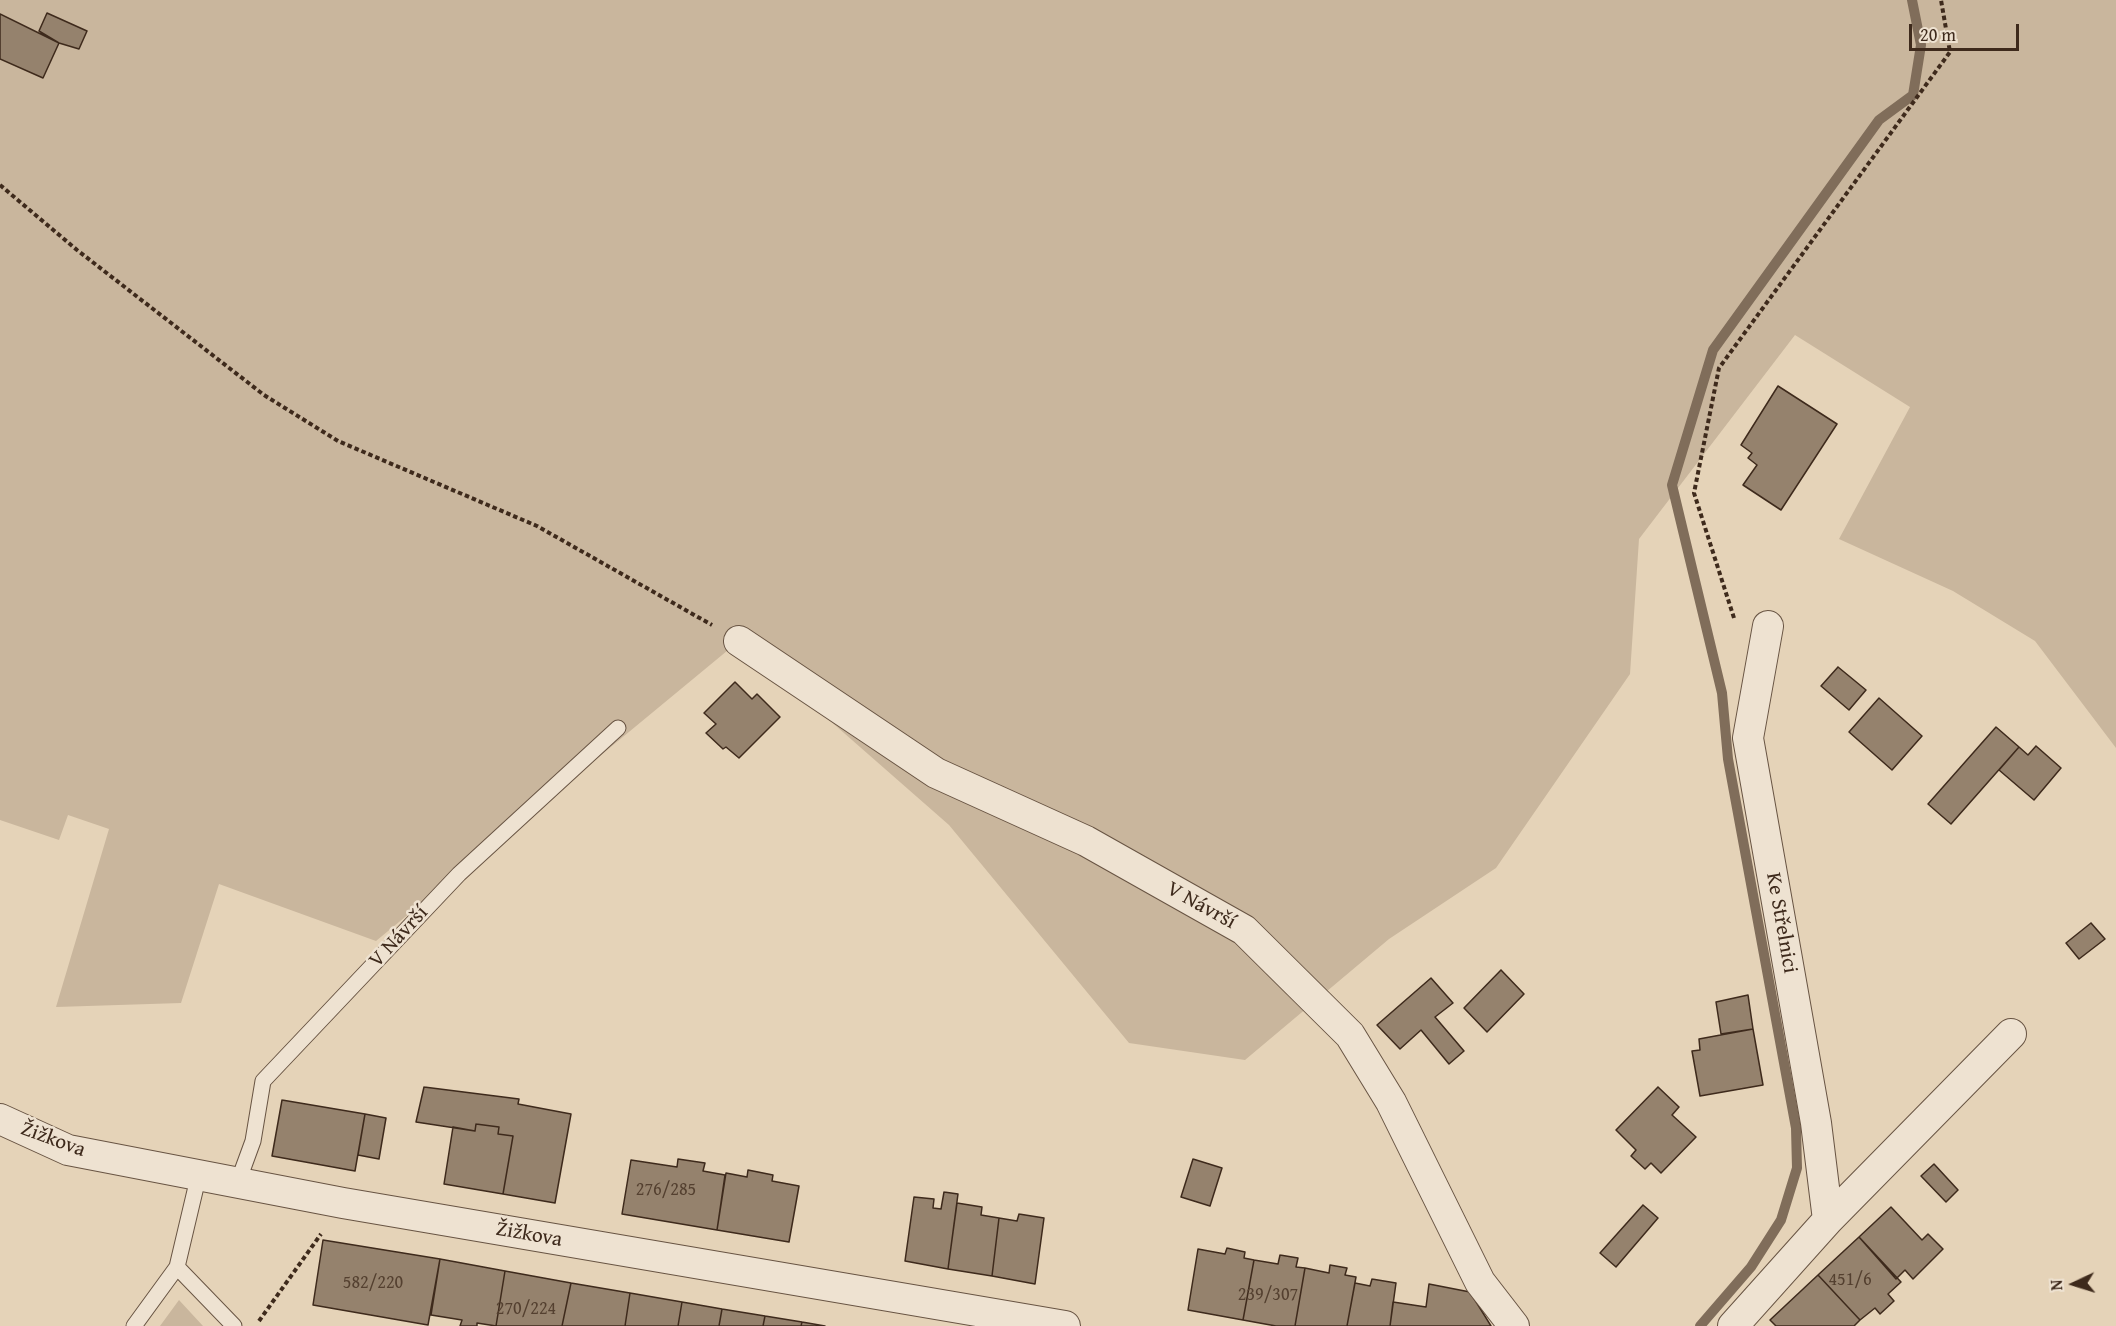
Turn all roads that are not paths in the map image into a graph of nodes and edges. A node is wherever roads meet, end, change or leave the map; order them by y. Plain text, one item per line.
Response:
1 (1768, 626) dead end
2 (739, 641) road end
3 (618, 728) dead end
4 (2011, 1035) dead end
5 (0, 1119) edge
6 (199, 1174) junction
7 (238, 1182) junction
8 (1828, 1220) junction
9 (177, 1266) junction
10 (134, 1326) edge
11 (234, 1326) edge
12 (1065, 1326) edge
13 (1514, 1326) edge
14 (1733, 1326) edge

1 - 8 street, Ke Střelnici
2 - 13 street, V Návrší
3 - 7 lane, V Návrší
4 - 8 street
5 - 6 street, Žižkova
6 - 7 street, Žižkova
6 - 9 lane
7 - 12 street, Žižkova
8 - 14 street
9 - 10 lane
9 - 11 lane

